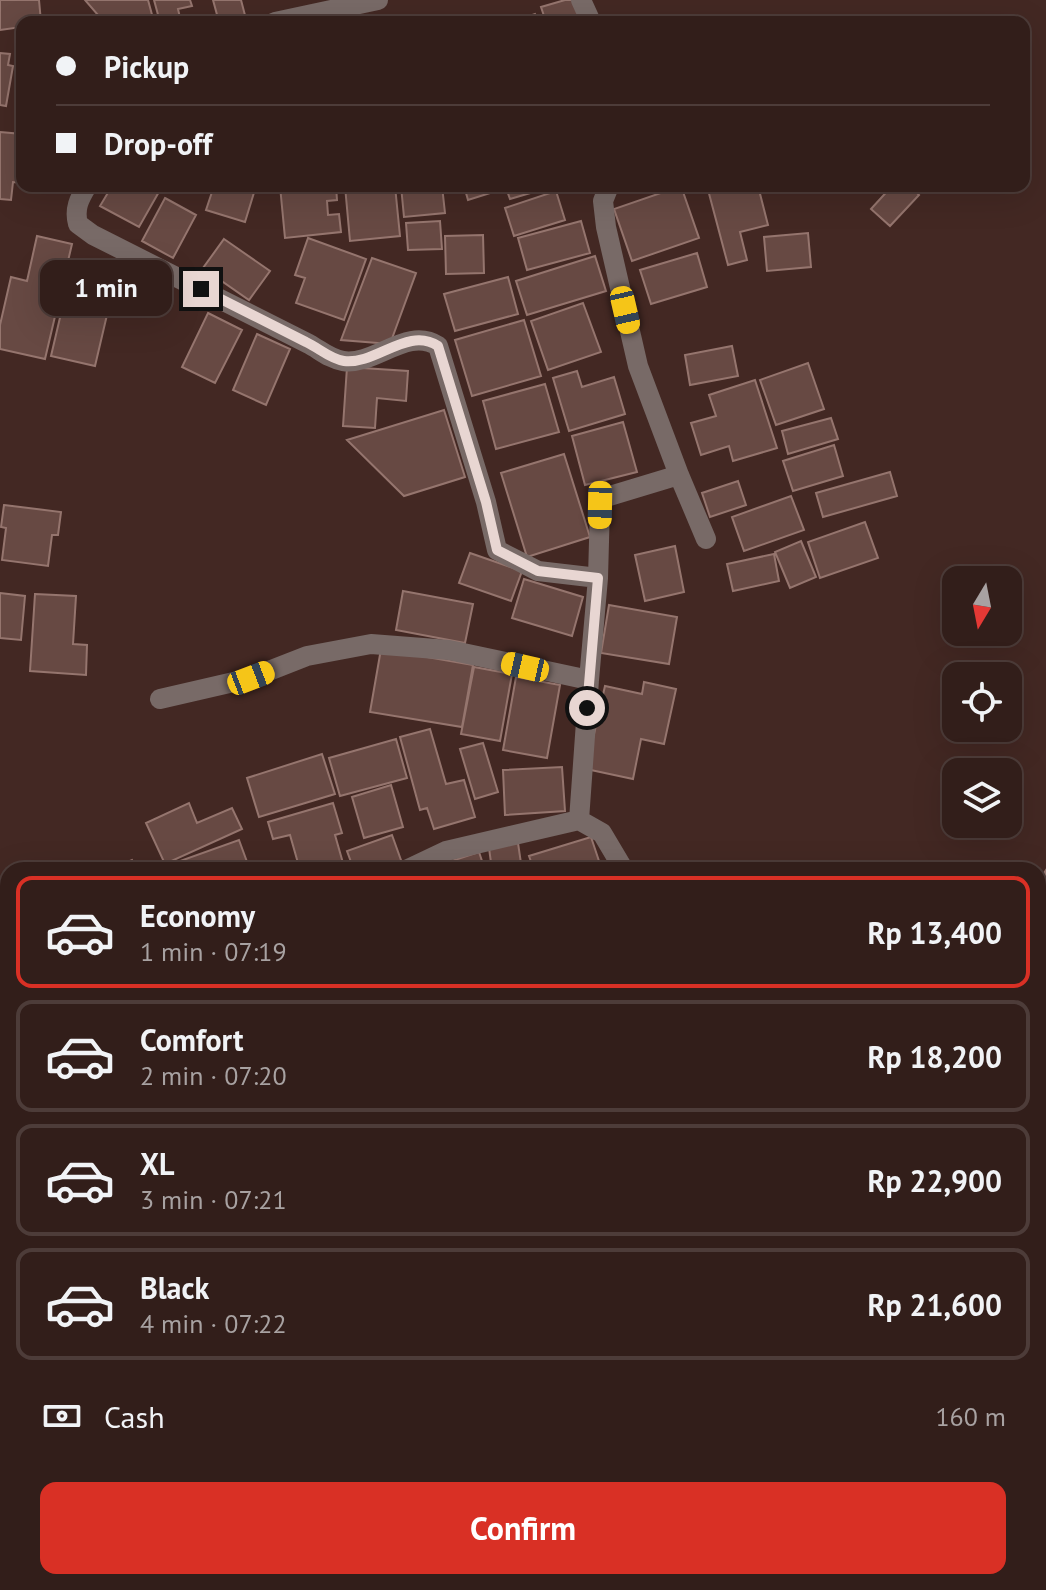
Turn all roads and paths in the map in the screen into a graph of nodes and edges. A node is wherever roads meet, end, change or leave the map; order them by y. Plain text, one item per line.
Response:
1 (378, 0) edge
2 (303, 16) edge
3 (83, 192) edge
4 (607, 192) edge
5 (679, 475) junction
6 (706, 539) dead end
7 (598, 578) junction
8 (589, 680) junction
9 (160, 699) dead end
10 (579, 820) junction
11 (423, 862) edge
12 (619, 862) edge

1 - 2 street
3 - 7 street
4 - 5 street
5 - 6 street
5 - 7 street
7 - 8 street
8 - 9 street
8 - 10 street
10 - 11 street
10 - 12 street

